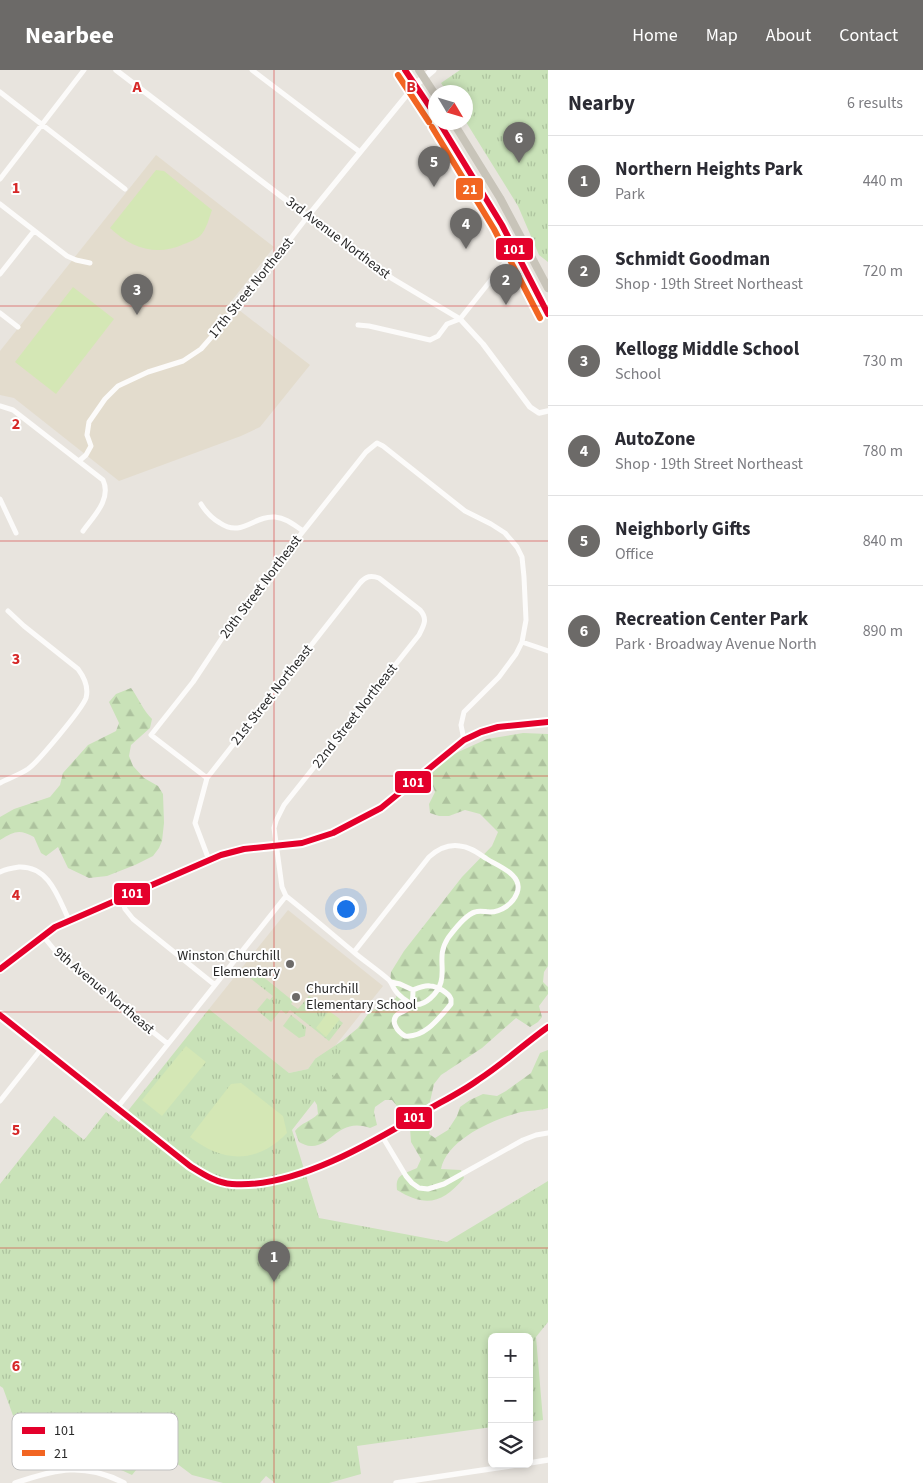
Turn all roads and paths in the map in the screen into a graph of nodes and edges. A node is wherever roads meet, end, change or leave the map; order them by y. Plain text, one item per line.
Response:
1 (84, 70) edge
2 (116, 70) edge
3 (252, 70) edge
4 (405, 70) edge
5 (433, 70) edge
6 (421, 73) edge
7 (414, 84) junction
8 (429, 85) edge
9 (0, 92) edge
10 (428, 105) edge
11 (42, 124) junction
12 (444, 130) edge
13 (458, 130) edge
14 (360, 152) junction
15 (0, 179) edge
16 (125, 189) dead end
17 (0, 204) edge
18 (308, 216) junction
19 (34, 231) junction
20 (523, 240) junction
21 (516, 249) junction
22 (90, 263) dead end
23 (0, 274) edge
24 (548, 288) edge
25 (0, 313) edge
26 (548, 314) edge
27 (460, 319) junction
28 (358, 325) dead end
29 (18, 327) dead end
30 (0, 406) edge
31 (548, 411) edge
32 (79, 461) junction
33 (0, 499) edge
34 (201, 504) dead end
35 (83, 531) dead end
36 (303, 531) junction
37 (16, 533) dead end
38 (400, 594) joint
39 (8, 611) dead end
40 (522, 642) junction
41 (548, 651) edge
42 (548, 722) edge
43 (464, 740) junction
44 (207, 778) junction
45 (0, 783) edge
46 (276, 846) junction
47 (209, 860) junction
48 (0, 872) edge
49 (286, 896) junction
50 (122, 898) junction
51 (69, 920) junction
52 (43, 936) junction
53 (354, 952) junction
54 (0, 969) edge
55 (391, 982) junction
56 (215, 985) junction
57 (438, 989) junction
58 (413, 990) junction
59 (412, 1004) junction
60 (0, 1016) edge
61 (548, 1027) edge
62 (168, 1044) junction
63 (42, 1048) junction
64 (0, 1102) edge
65 (117, 1108) junction
66 (548, 1133) edge
67 (382, 1136) junction
68 (548, 1460) edge
69 (533, 1462) edge
70 (496, 1468) edge
71 (15, 1483) edge
72 (124, 1483) edge
73 (396, 1483) edge

1 - 11 street
2 - 18 street, 3rd Avenue Northeast
3 - 14 street
4 - 7 main road
5 - 6 main road
6 - 7 main road
6 - 8 main road
7 - 10 main road
7 - 14 street, 17th Street Northeast
9 - 11 street
11 - 15 street
11 - 16 street
12 - 21 main road
13 - 20 main road
14 - 18 street, 17th Street Northeast
17 - 19 street
18 - 27 street, 3rd Avenue Northeast
18 - 32 street, 17th Street Northeast
19 - 22 street
19 - 23 street
20 - 21 street
20 - 24 main road
21 - 26 main road
21 - 27 street
25 - 29 street
27 - 28 street
27 - 31 street, 3rd Avenue Northeast
30 - 32 street
32 - 35 street
33 - 37 street
34 - 36 street
36 - 40 street, 20th Street Northeast
36 - 44 street, 20th Street Northeast
38 - 44 street, 21st Street Northeast
38 - 46 street, 22nd Street Northeast
39 - 45 street
40 - 41 street
40 - 43 street
42 - 43 street
43 - 46 street
44 - 47 street, 21st Street Northeast
46 - 47 street
46 - 49 street, 22nd Street Northeast
47 - 50 street
48 - 51 street
49 - 53 street
49 - 56 street
50 - 51 street
50 - 56 street
51 - 52 street
52 - 54 street
52 - 62 street, 9th Avenue Northeast
53 - 55 street
53 - 57 street
55 - 58 street
55 - 59 street
56 - 62 street
57 - 58 street
57 - 59 street
57 - 59 street
58 - 59 street
60 - 63 street
61 - 67 street
62 - 65 street
63 - 64 street
63 - 65 street
65 - 67 street
66 - 67 street
68 - 69 street
70 - 73 street
71 - 72 street

